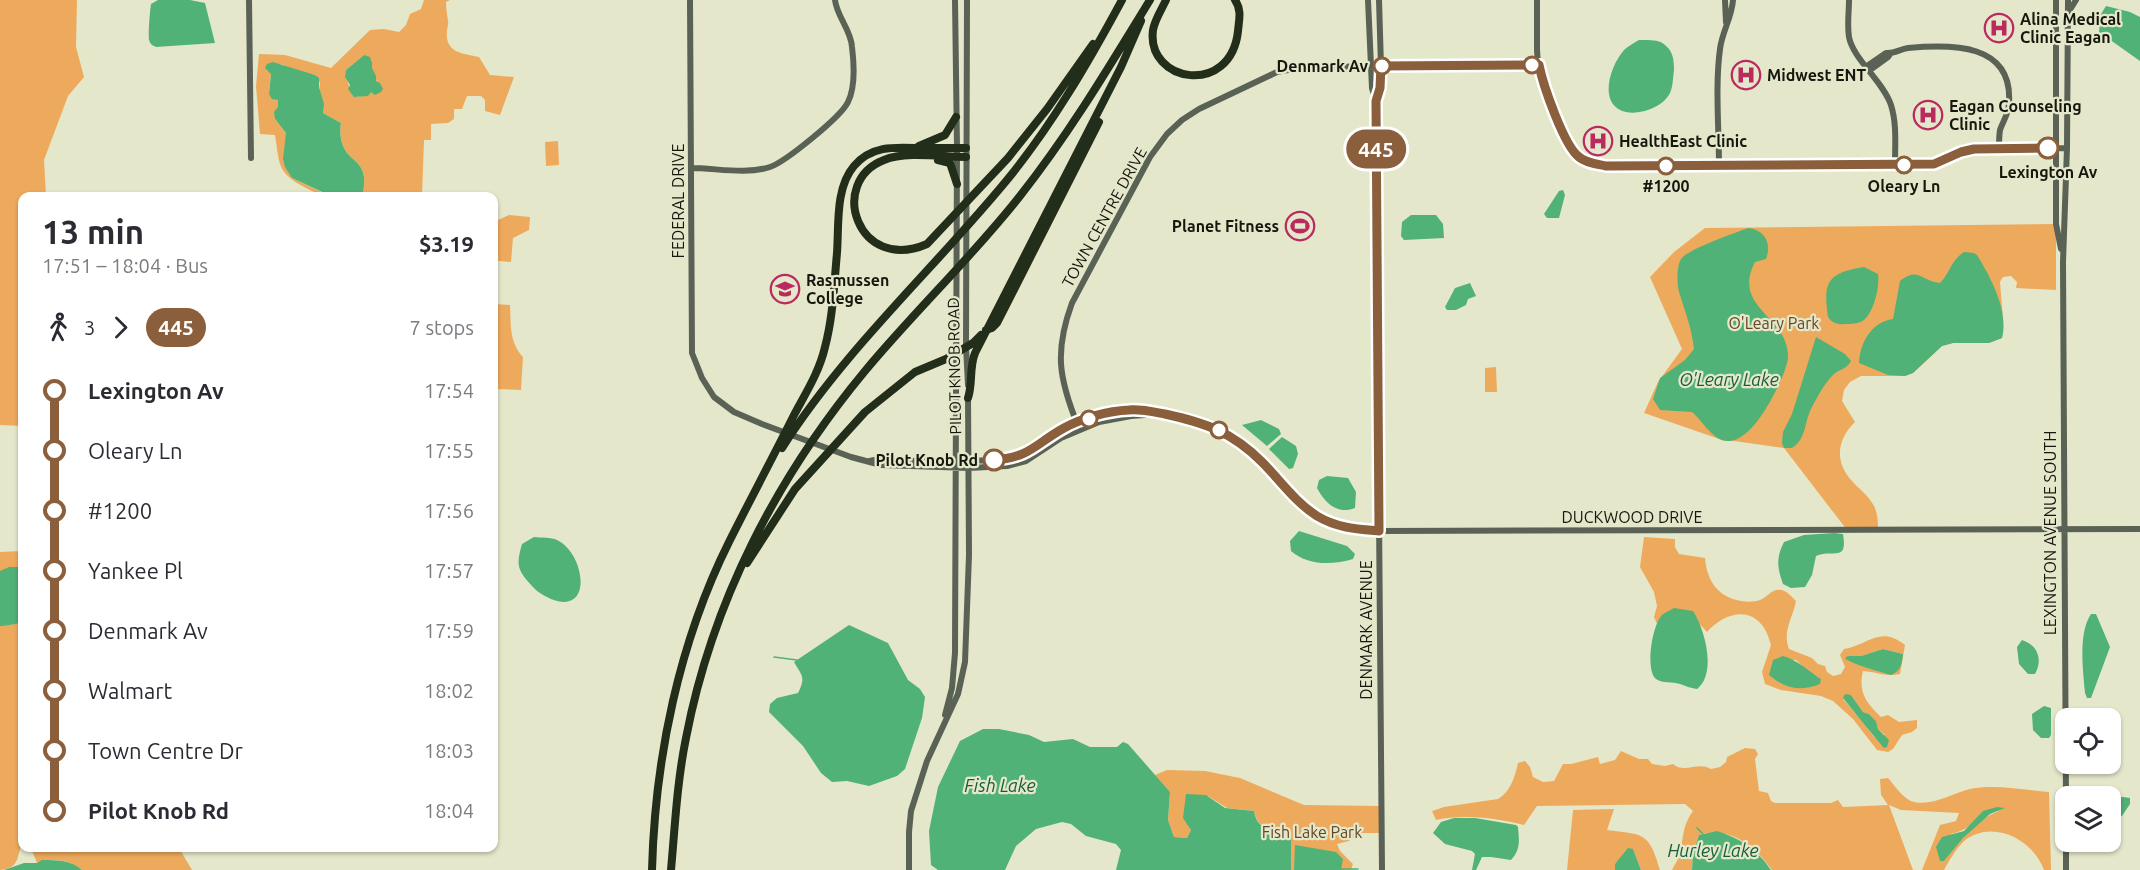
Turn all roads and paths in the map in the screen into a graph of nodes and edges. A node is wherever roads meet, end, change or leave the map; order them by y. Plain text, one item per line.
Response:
1 (249, 0) edge
2 (690, 0) edge
3 (835, 0) edge
4 (955, 0) edge
5 (967, 0) edge
6 (1122, 0) edge
7 (1150, 0) edge
8 (1167, 0) edge
9 (1235, 0) edge
10 (1368, 0) edge
11 (1379, 0) edge
12 (1537, 0) edge
13 (1725, 0) edge
14 (1733, 0) edge
15 (1849, 0) edge
16 (2051, 0) edge
17 (2056, 0) edge
18 (2068, 0) edge
19 (2076, 0) edge
20 (2056, 8) junction
21 (1116, 11) junction
22 (2068, 14) junction
23 (1726, 22) junction
24 (1539, 65) junction
25 (1372, 66) junction
26 (1381, 66) junction
27 (1868, 68) junction
28 (1376, 101) junction
29 (956, 117) junction
30 (915, 148) junction
31 (1999, 148) junction
32 (2056, 148) junction
33 (2067, 148) junction
34 (966, 152) junction
35 (957, 153) junction
36 (925, 157) junction
37 (251, 158) dead end
38 (1896, 165) junction
39 (1719, 166) junction
40 (691, 168) junction
41 (957, 184) junction
42 (2063, 262) junction
43 (986, 331) junction
44 (966, 346) junction
45 (956, 353) junction
46 (714, 397) joint
47 (968, 398) junction
48 (1078, 426) junction
49 (957, 464) junction
50 (969, 464) junction
51 (758, 487) junction
52 (2063, 529) junction
53 (2140, 529) edge
54 (1379, 531) junction
55 (733, 585) junction
56 (942, 727) junction
57 (2066, 786) edge
58 (2066, 852) edge
59 (652, 870) edge
60 (671, 870) edge
61 (909, 870) edge
62 (1382, 870) edge
63 (2066, 870) edge

1 - 37 street
2 - 40 street, FEDERAL DRIVE
3 - 40 street
4 - 29 street, PILOT KNOB ROAD
5 - 34 street, PILOT KNOB ROAD
6 - 21 highway
7 - 43 highway
7 - 55 highway
8 - 9 highway
10 - 25 street, DENMARK AVENUE
11 - 26 street, DENMARK AVENUE
12 - 24 street
13 - 23 street
14 - 23 street
15 - 27 street
16 - 20 street
17 - 20 street, LEXINGTON AVENUE SOUTH
18 - 22 street, LEXINGTON AVENUE SOUTH
19 - 22 street
20 - 32 street, LEXINGTON AVENUE SOUTH
21 - 36 highway
21 - 51 highway
22 - 33 street, LEXINGTON AVENUE SOUTH
23 - 39 street
24 - 26 street, TOWN CENTRE DRIVE
24 - 39 street
25 - 26 street, TOWN CENTRE DRIVE
25 - 28 street, DENMARK AVENUE
25 - 48 street, TOWN CENTRE DRIVE
26 - 28 street, DENMARK AVENUE
27 - 31 street
27 - 38 street
28 - 54 street, DENMARK AVENUE
29 - 30 highway
29 - 35 street, PILOT KNOB ROAD
30 - 35 highway
30 - 51 highway
31 - 32 street
31 - 38 street
32 - 33 street
32 - 42 street, LEXINGTON AVENUE SOUTH
33 - 42 street, LEXINGTON AVENUE SOUTH
34 - 35 highway
34 - 44 street, PILOT KNOB ROAD
35 - 36 highway
35 - 41 street, PILOT KNOB ROAD
36 - 41 highway
38 - 39 street
40 - 46 street, FEDERAL DRIVE
41 - 45 street, PILOT KNOB ROAD
42 - 52 street, LEXINGTON AVENUE SOUTH
43 - 44 highway
43 - 47 highway
44 - 45 highway
44 - 47 street, PILOT KNOB ROAD
45 - 49 street, PILOT KNOB ROAD
45 - 55 highway
46 - 49 street, DUCKWOOD DRIVE
47 - 50 street, PILOT KNOB ROAD
48 - 50 street, DUCKWOOD DRIVE
48 - 54 street, DUCKWOOD DRIVE
49 - 50 street, DUCKWOOD DRIVE
49 - 56 street, PILOT KNOB ROAD
50 - 56 street, PILOT KNOB ROAD
51 - 59 highway
52 - 53 street, DUCKWOOD DRIVE
52 - 54 street, DUCKWOOD DRIVE
52 - 57 street, LEXINGTON AVENUE SOUTH
54 - 62 street, DENMARK AVENUE
55 - 60 highway
56 - 61 street, PILOT KNOB ROAD
58 - 63 street

